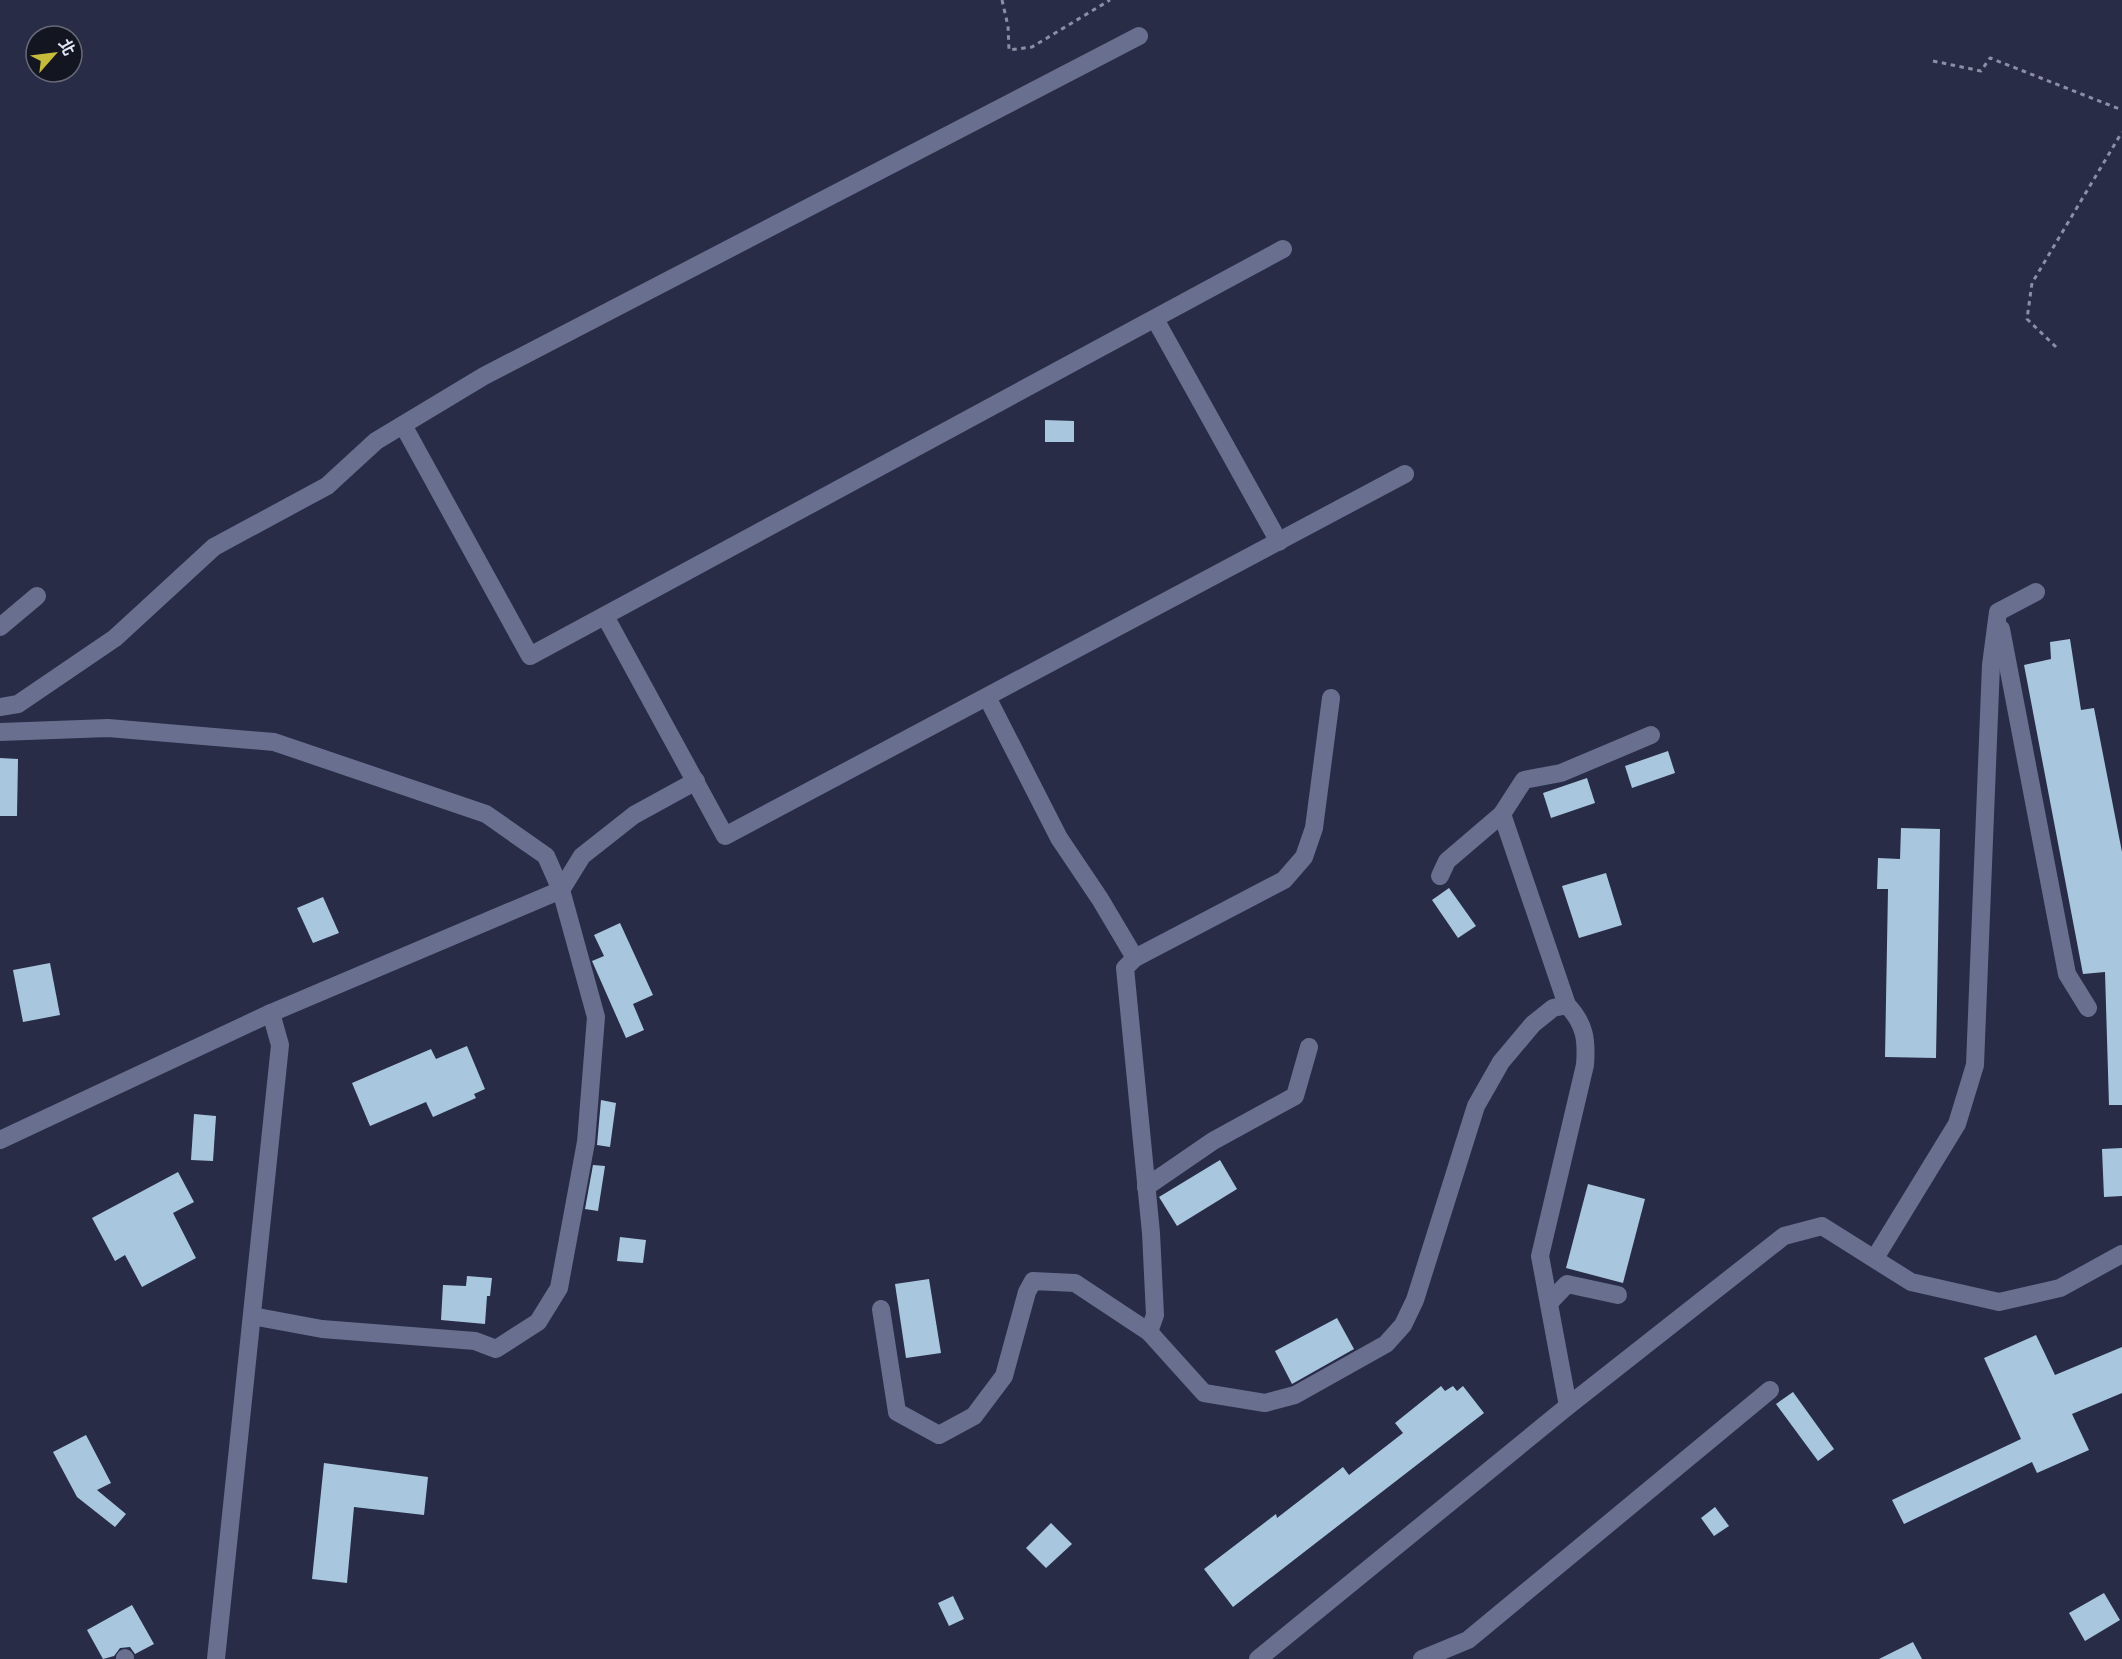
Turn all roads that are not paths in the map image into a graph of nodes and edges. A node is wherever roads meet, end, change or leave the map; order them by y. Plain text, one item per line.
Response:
1 (1139, 36) dead end
2 (1283, 249) dead end
3 (1155, 319) junction
4 (403, 425) junction
5 (1405, 474) dead end
6 (1279, 542) junction
7 (2036, 592) dead end
8 (37, 596) dead end
9 (1998, 612) junction
10 (605, 616) junction
11 (0, 627) edge
12 (987, 697) junction
13 (1331, 698) dead end
14 (0, 707) edge
15 (0, 732) edge
16 (1651, 735) dead end
17 (696, 781) junction
18 (1502, 814) junction
19 (1440, 876) dead end
20 (561, 890) junction
21 (1135, 958) junction
22 (1567, 1005) junction
23 (2088, 1008) dead end
24 (271, 1013) junction
25 (1309, 1047) dead end
26 (0, 1140) edge
27 (1146, 1187) junction
28 (2122, 1254) edge
29 (1875, 1258) junction
30 (1618, 1295) dead end
31 (1549, 1304) junction
32 (881, 1309) dead end
33 (252, 1316) junction
34 (1149, 1332) junction
35 (1770, 1390) dead end
36 (1568, 1406) junction
37 (216, 1659) edge
38 (1258, 1659) edge
39 (1422, 1659) edge

1 - 4 lane
2 - 3 lane
3 - 6 lane
3 - 10 lane
4 - 10 lane
4 - 14 lane
5 - 6 lane
6 - 12 lane
7 - 9 lane
8 - 11 lane
9 - 23 lane
9 - 29 lane
10 - 17 lane
12 - 17 lane
12 - 21 lane
13 - 21 lane
15 - 20 lane
16 - 18 lane
17 - 20 lane
18 - 19 lane
18 - 22 lane
20 - 24 lane
20 - 33 lane
21 - 27 lane
22 - 31 lane
22 - 34 lane
24 - 26 lane
24 - 33 lane
25 - 27 lane
27 - 34 lane
28 - 29 lane
29 - 36 lane
30 - 31 lane
31 - 36 lane
32 - 34 lane
33 - 37 lane
35 - 39 lane
36 - 38 lane

